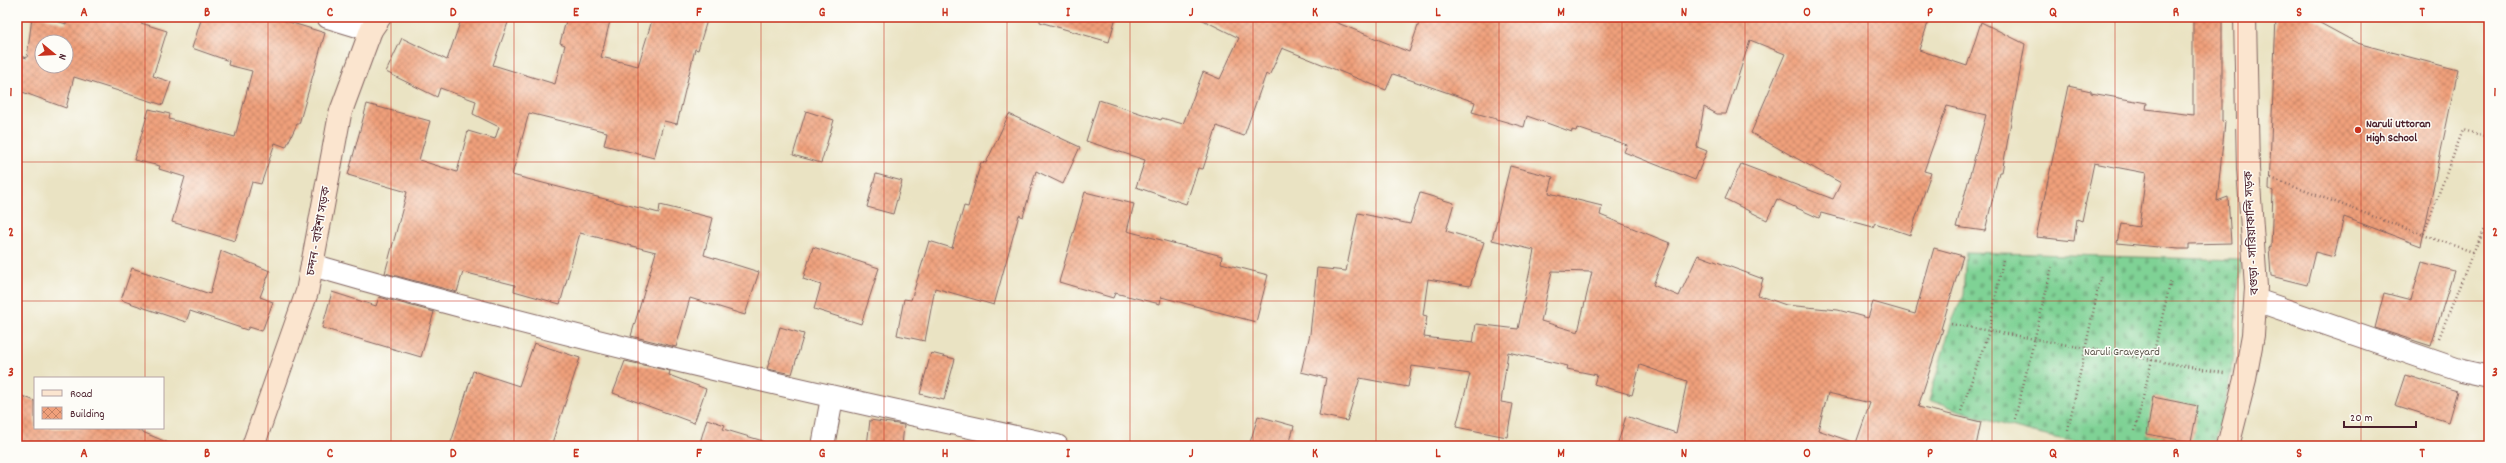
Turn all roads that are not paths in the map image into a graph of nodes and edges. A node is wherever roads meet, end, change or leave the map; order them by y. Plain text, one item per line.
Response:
1 (328, 17) edge
2 (2245, 17) edge
3 (376, 23) edge
4 (312, 265) junction
5 (2256, 300) junction
6 (2489, 377) edge
7 (832, 398) junction
8 (253, 446) edge
9 (823, 446) edge
10 (1057, 446) edge
11 (2228, 446) edge

1 - 3 street
2 - 5 main road, বগুড়া - সারিয়াকান্দি সড়ক
3 - 4 main road, চন্দন - বাইশা সড়ক
4 - 7 street
4 - 8 main road, চন্দন - বাইশা সড়ক
5 - 6 street
5 - 11 main road, বগুড়া - সারিয়াকান্দি সড়ক
7 - 9 street
7 - 10 street

